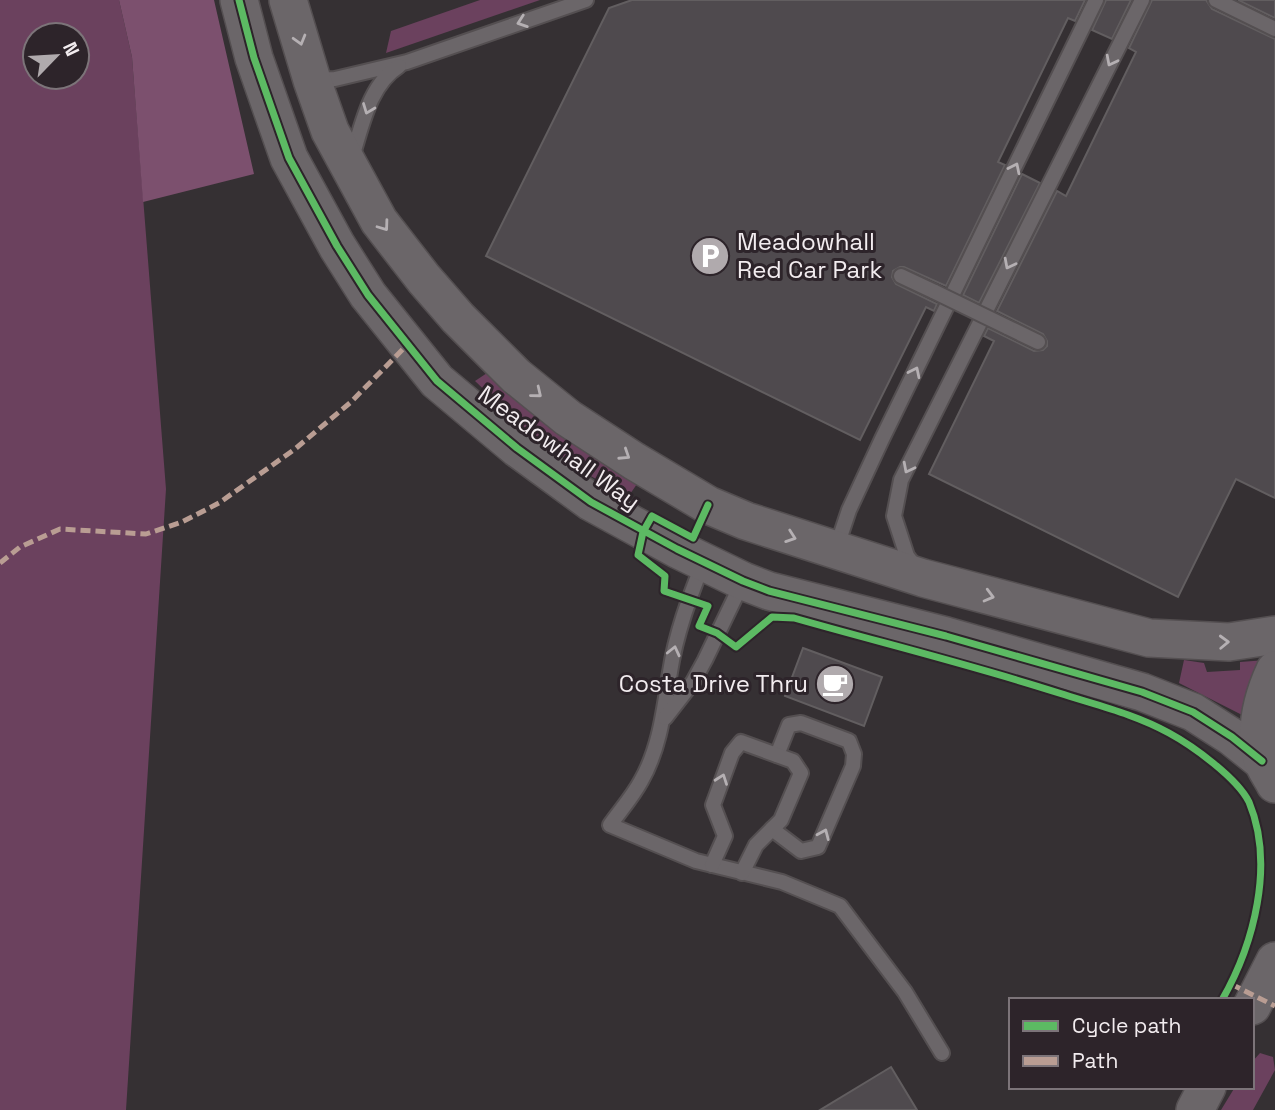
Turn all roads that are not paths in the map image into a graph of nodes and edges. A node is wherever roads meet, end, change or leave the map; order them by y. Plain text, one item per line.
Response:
1 (239, 0) edge
2 (288, 0) edge
3 (586, 0) edge
4 (1096, 0) edge
5 (1142, 0) edge
6 (1216, 0) edge
7 (1275, 29) edge
8 (254, 58) junction
9 (407, 62) junction
10 (312, 80) junction
11 (349, 168) junction
12 (901, 275) dead end
13 (1038, 342) dead end
14 (746, 521) junction
15 (836, 551) junction
16 (704, 562) junction
17 (923, 578) junction
18 (743, 582) junction
19 (1275, 635) edge
20 (946, 636) junction
21 (1275, 670) edge
22 (664, 719) junction
23 (776, 755) junction
24 (1268, 772) edge
25 (772, 829) junction
26 (712, 865) junction
27 (742, 873) junction
28 (1275, 961) edge
29 (1254, 1002) edge
30 (942, 1053) dead end
31 (1206, 1089) edge
32 (1195, 1110) edge

1 - 8 street, Meadowhall Way
2 -> 10 street, Meadowhall Way
3 -> 9 lane
15 -> 4 lane
5 -> 17 lane
6 - 7 lane
8 - 10 street
8 - 16 street, Meadowhall Way
9 - 10 lane
9 -> 11 lane
10 - 11 street, Meadowhall Way
11 -> 14 street, Meadowhall Way
12 - 13 lane, bridge
14 -> 15 street, Meadowhall Way
14 - 16 street
14 - 18 street
15 - 17 street, Meadowhall Way
15 - 20 street
16 - 18 street, Meadowhall Way
22 -> 16 lane
17 -> 19 street, Meadowhall Way
18 - 20 street, Meadowhall Way
18 - 22 lane
20 - 24 street, Meadowhall Way
21 - 24 street
22 - 26 lane
23 - 25 lane
25 -> 23 lane
26 -> 23 lane
25 - 27 lane
26 - 27 lane
27 - 30 lane
28 - 29 street
31 - 32 street

